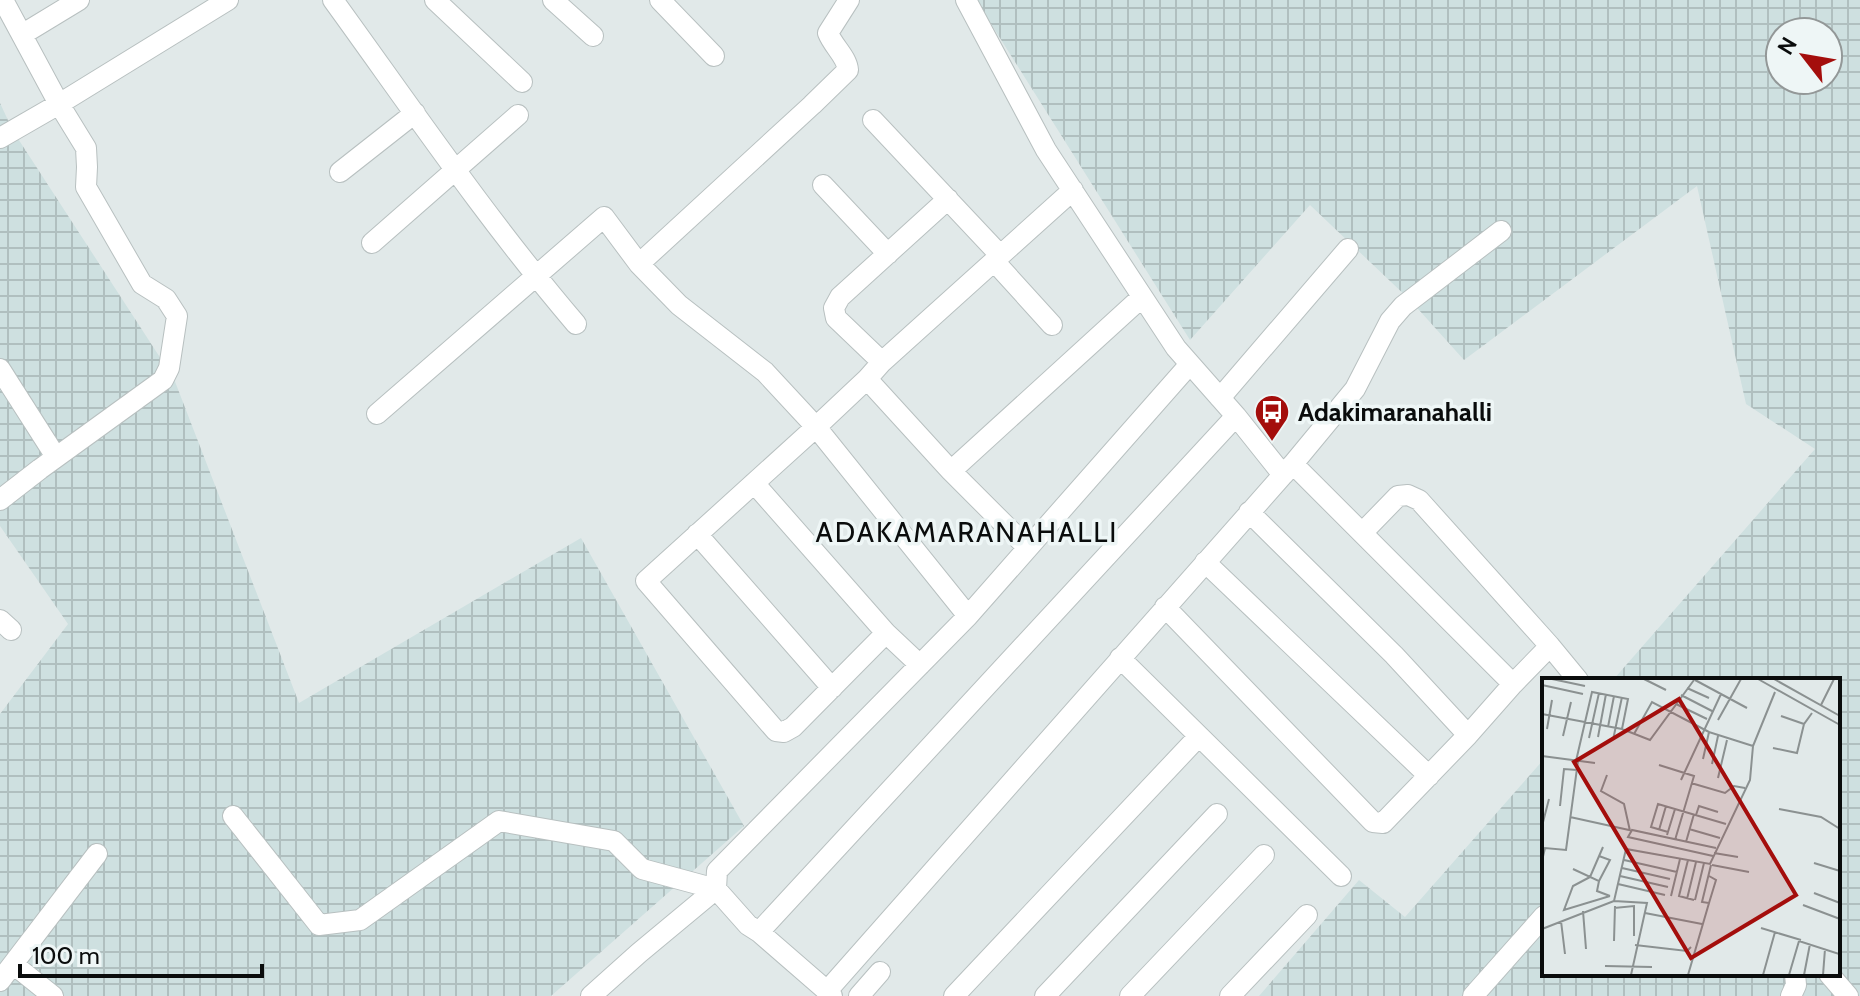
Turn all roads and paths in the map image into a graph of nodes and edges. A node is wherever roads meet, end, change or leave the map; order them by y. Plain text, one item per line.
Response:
1 (3, 0) edge
2 (79, 0) edge
3 (228, 0) edge
4 (333, 0) edge
5 (435, 0) edge
6 (553, 0) edge
7 (660, 0) edge
8 (849, 0) edge
9 (966, 0) edge
10 (23, 34) junction
11 (593, 36) dead end
12 (714, 56) dead end
13 (522, 82) dead end
14 (59, 104) junction
15 (415, 113) junction
16 (518, 115) dead end
17 (873, 120) dead end
18 (0, 138) edge
19 (455, 170) junction
20 (340, 172) dead end
21 (823, 185) dead end
22 (1073, 190) junction
23 (948, 199) junction
24 (1501, 231) dead end
25 (372, 243) dead end
26 (1348, 249) dead end
27 (888, 254) junction
28 (997, 258) junction
29 (639, 264) junction
30 (536, 277) junction
31 (1142, 297) junction
32 (576, 324) dead end
33 (1052, 325) dead end
34 (882, 362) junction
35 (1190, 364) junction
36 (0, 369) edge
37 (867, 379) junction
38 (1220, 398) junction
39 (377, 414) dead end
40 (1236, 416) junction
41 (816, 427) junction
42 (56, 457) junction
43 (1288, 469) junction
44 (951, 471) junction
45 (754, 483) junction
46 (0, 500) edge
47 (1249, 512) junction
48 (1362, 533) junction
49 (697, 534) junction
50 (1028, 548) junction
51 (1205, 562) junction
52 (1165, 607) junction
53 (968, 616) junction
54 (886, 633) junction
55 (1550, 646) junction
56 (1120, 658) junction
57 (920, 665) junction
58 (1576, 678) edge
59 (1513, 684) junction
60 (832, 688) junction
61 (1468, 735) junction
62 (1199, 736) junction
63 (1429, 776) junction
64 (1217, 814) dead end
65 (233, 816) dead end
66 (97, 854) dead end
67 (1264, 855) dead end
68 (1341, 876) dead end
69 (716, 889) junction
70 (1307, 915) dead end
71 (1542, 921) edge
72 (759, 932) junction
73 (1534, 940) edge
74 (880, 972) dead end
75 (4, 974) edge
76 (1795, 976) edge
77 (1831, 976) edge
78 (829, 994) edge
79 (53, 996) edge
80 (591, 996) edge
81 (859, 996) edge
82 (954, 996) edge
83 (1045, 996) edge
84 (1130, 996) edge
85 (1230, 996) edge
86 (1473, 996) edge
87 (1791, 996) edge
88 (1848, 996) edge

1 - 10 street
2 - 10 street
3 - 14 street
4 - 15 street
5 - 13 street
6 - 11 street
7 - 12 street
8 - 29 street
9 - 22 street
10 - 14 street
14 - 18 street
14 - 42 street
15 - 19 street
15 - 20 street
16 - 19 street
17 - 23 street
19 - 25 street
19 - 30 street
21 - 27 street
22 - 28 street
22 - 31 street
23 - 27 street
23 - 28 street
24 - 43 street
26 - 38 street
27 - 34 street
28 - 33 street
28 - 34 street
29 - 30 street
29 - 41 street
30 - 32 street
30 - 39 street
31 - 35 street
31 - 44 street
34 - 37 street
35 - 38 street
35 - 50 street
36 - 42 street
37 - 41 street
37 - 44 street
38 - 40 street
40 - 43 street
40 - 72 street
41 - 45 street
41 - 53 street
42 - 46 street
43 - 47 street
43 - 48 street
44 - 50 street
45 - 49 street
45 - 54 street
47 - 51 street
47 - 61 street
48 - 55 street
48 - 59 street
49 - 60 street
49 - 60 street
50 - 53 street
51 - 52 street
51 - 63 street
52 - 56 street
52 - 63 street
53 - 57 street
54 - 57 street
54 - 60 street
55 - 58 street
55 - 59 street
56 - 62 street
56 - 78 street
57 - 69 street
59 - 61 street
61 - 63 street
62 - 68 street
62 - 82 street
64 - 83 street
65 - 69 street
66 - 75 street
67 - 84 street
69 - 72 street
69 - 80 street
70 - 85 street
71 - 73 street
72 - 78 street
73 - 86 street
74 - 81 street
75 - 79 street
76 - 87 street
77 - 88 street

